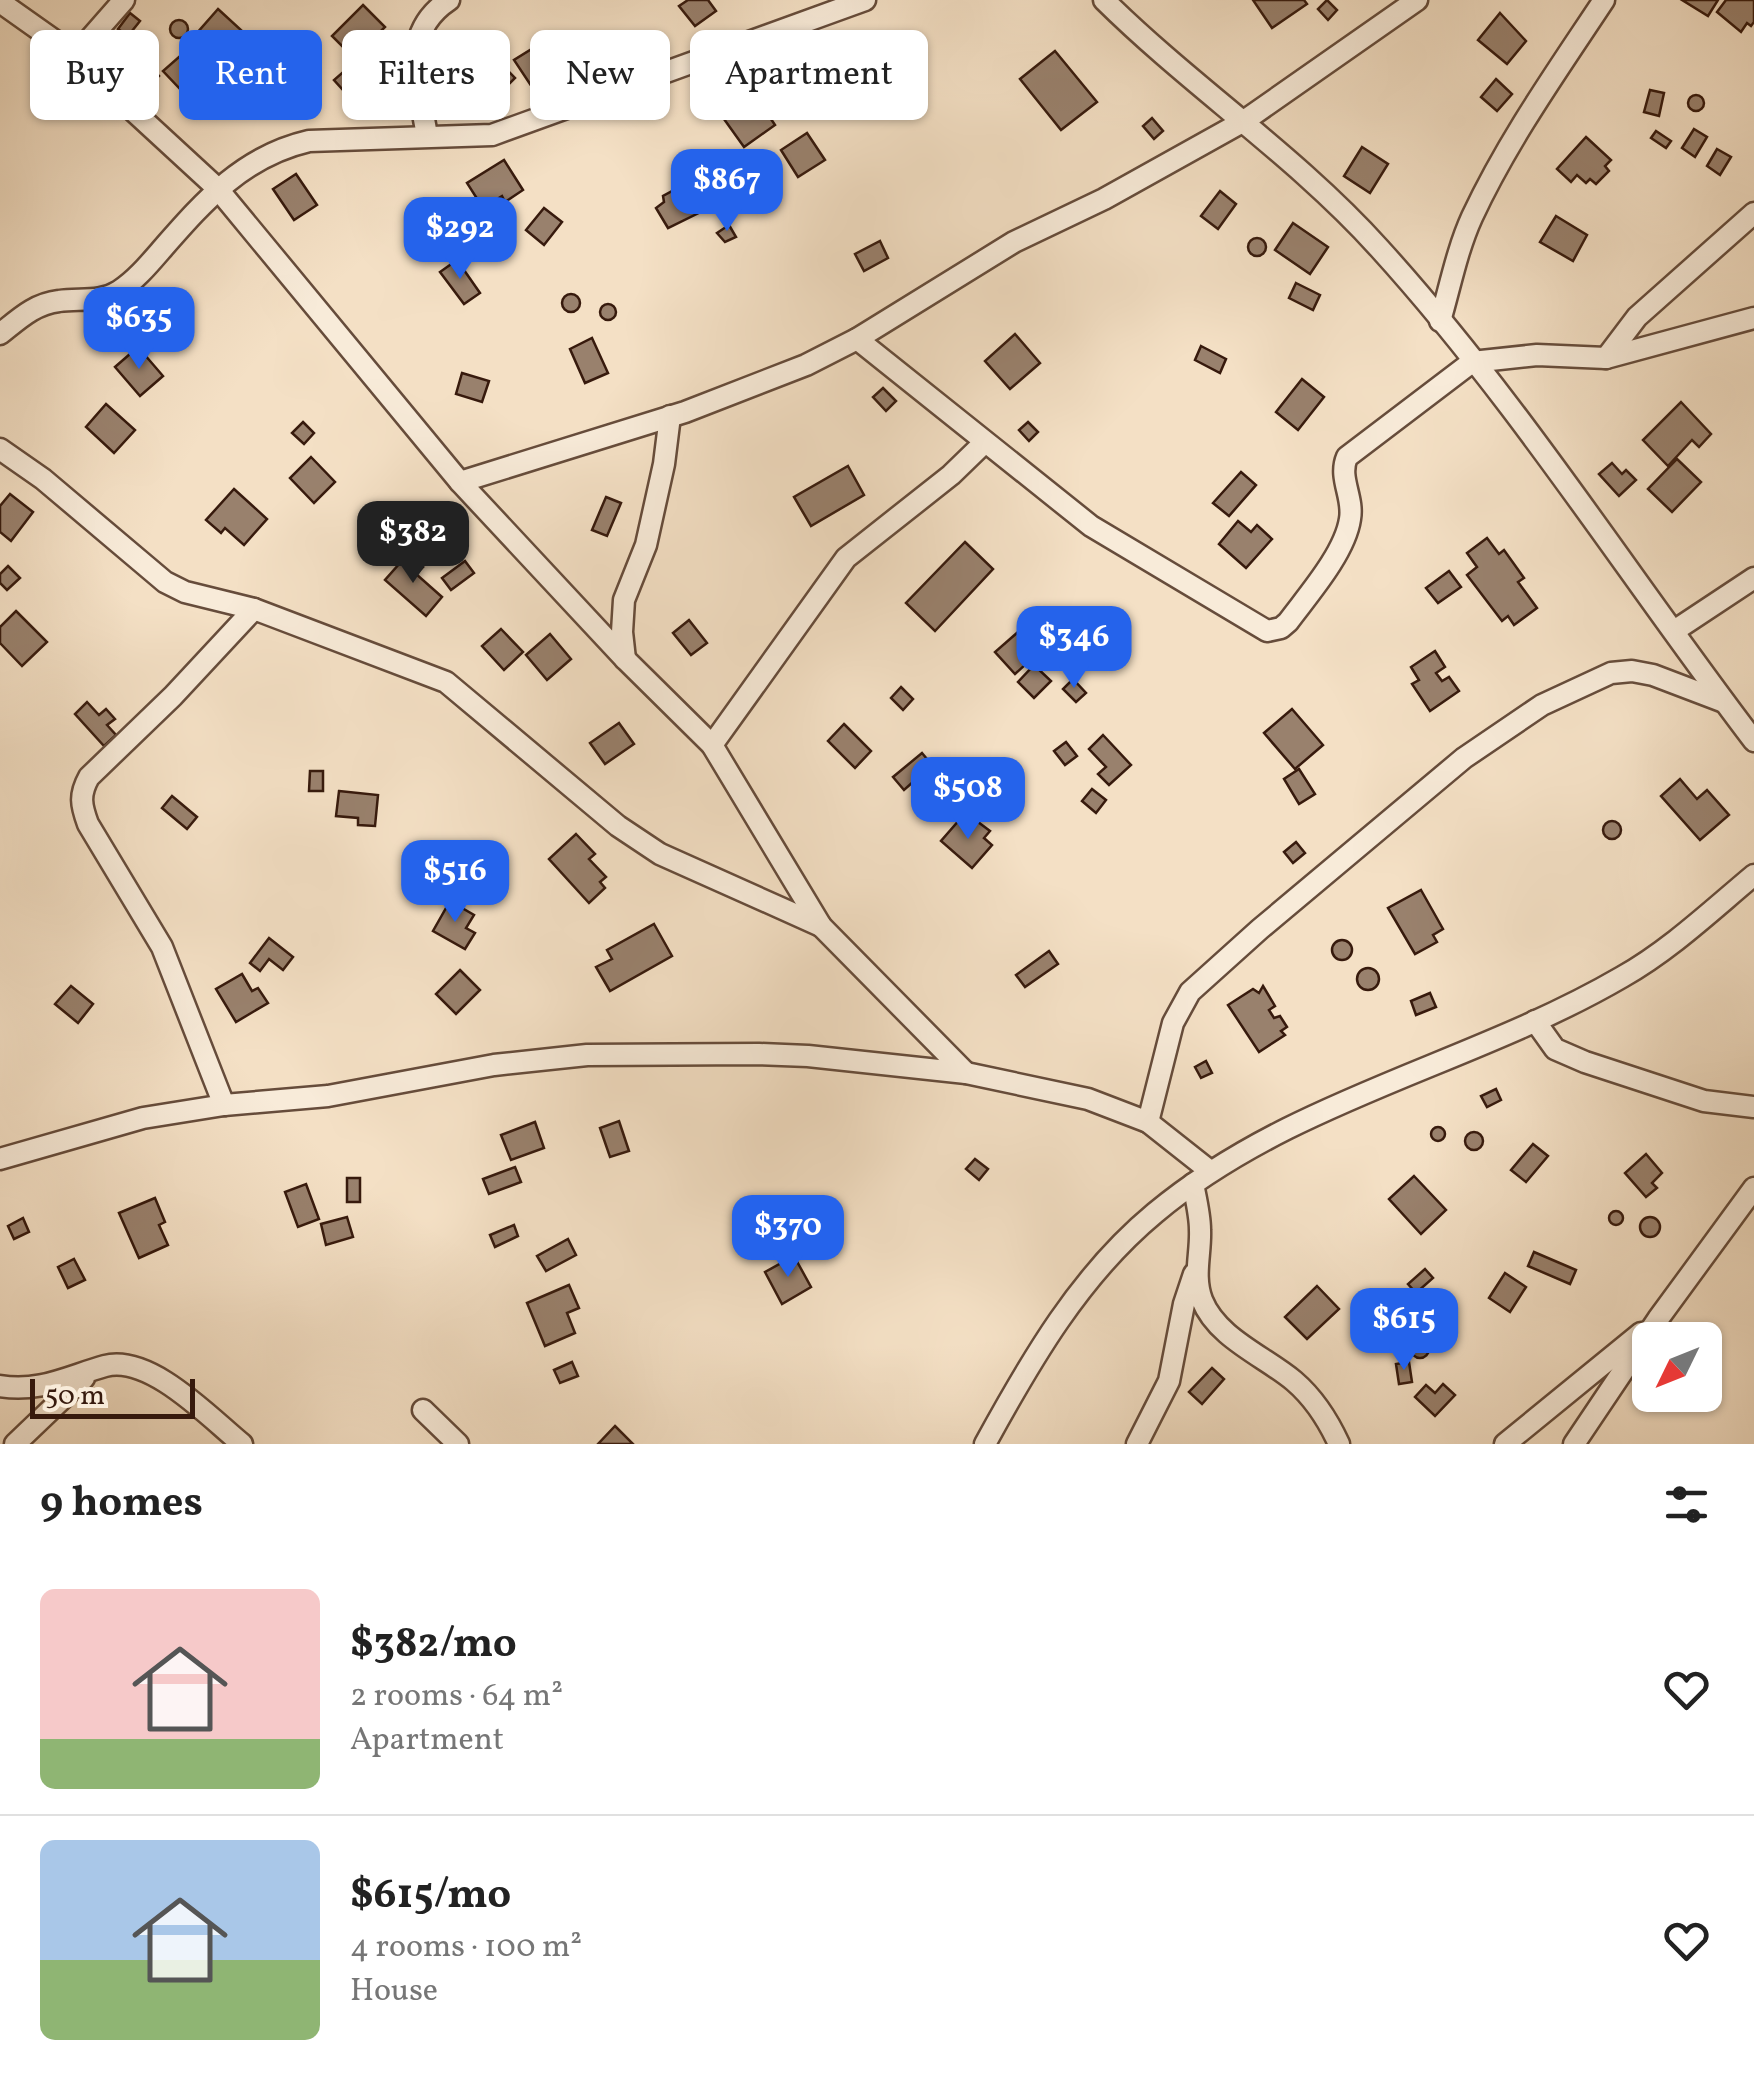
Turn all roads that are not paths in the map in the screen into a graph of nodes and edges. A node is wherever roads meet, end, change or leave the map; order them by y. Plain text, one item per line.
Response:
1 (124, 0) edge
2 (449, 0) edge
3 (865, 0) edge
4 (1104, 0) edge
5 (1417, 0) edge
6 (1604, 0) edge
7 (0, 2) edge
8 (38, 30) edge
9 (98, 30) edge
10 (143, 120) edge
11 (1244, 120) junction
12 (428, 136) junction
13 (217, 188) junction
14 (1754, 213) edge
15 (1754, 318) edge
16 (1440, 321) junction
17 (0, 334) edge
18 (857, 339) junction
19 (1606, 358) junction
20 (1472, 362) junction
21 (670, 416) junction
22 (984, 443) junction
23 (0, 449) edge
24 (460, 482) junction
25 (1754, 578) edge
26 (254, 609) junction
27 (1674, 631) junction
28 (625, 659) junction
29 (1724, 702) junction
30 (1754, 742) edge
31 (712, 744) junction
32 (1754, 874) edge
33 (821, 926) junction
34 (1535, 1021) junction
35 (966, 1074) junction
36 (224, 1105) junction
37 (1754, 1107) edge
38 (1148, 1122) junction
39 (0, 1159) edge
40 (1210, 1171) junction
41 (1192, 1184) junction
42 (1754, 1188) edge
43 (1196, 1268) junction
44 (1658, 1319) junction
45 (89, 1373) junction
46 (0, 1386) edge
47 (422, 1410) dead end
48 (15, 1444) edge
49 (242, 1444) edge
50 (458, 1444) edge
51 (984, 1444) edge
52 (1137, 1444) edge
53 (1339, 1444) edge
54 (1505, 1444) edge
55 (1574, 1444) edge

1 - 9 street
2 - 12 street
3 - 12 street
4 - 11 street
5 - 11 street
6 - 16 street
7 - 8 street
10 - 13 street
11 - 16 street
11 - 18 street
12 - 13 street
13 - 17 street
13 - 24 street
14 - 19 street
15 - 19 street
16 - 20 street
18 - 21 street
18 - 22 street
19 - 20 street
20 - 22 street
20 - 27 street
21 - 24 street
21 - 28 street
22 - 31 street
23 - 26 street
24 - 28 street
25 - 27 street
26 - 33 street
26 - 36 street
27 - 29 street
28 - 31 street
29 - 30 street
29 - 38 street
31 - 33 street
32 - 34 street
33 - 35 street
34 - 37 street
34 - 40 street
35 - 36 street
35 - 38 street
36 - 39 street
38 - 40 street
40 - 41 street
41 - 43 street
41 - 51 street
42 - 44 street
43 - 52 street
43 - 53 street
44 - 54 street
44 - 55 street
45 - 46 street
45 - 48 street
45 - 49 street
47 - 50 street

